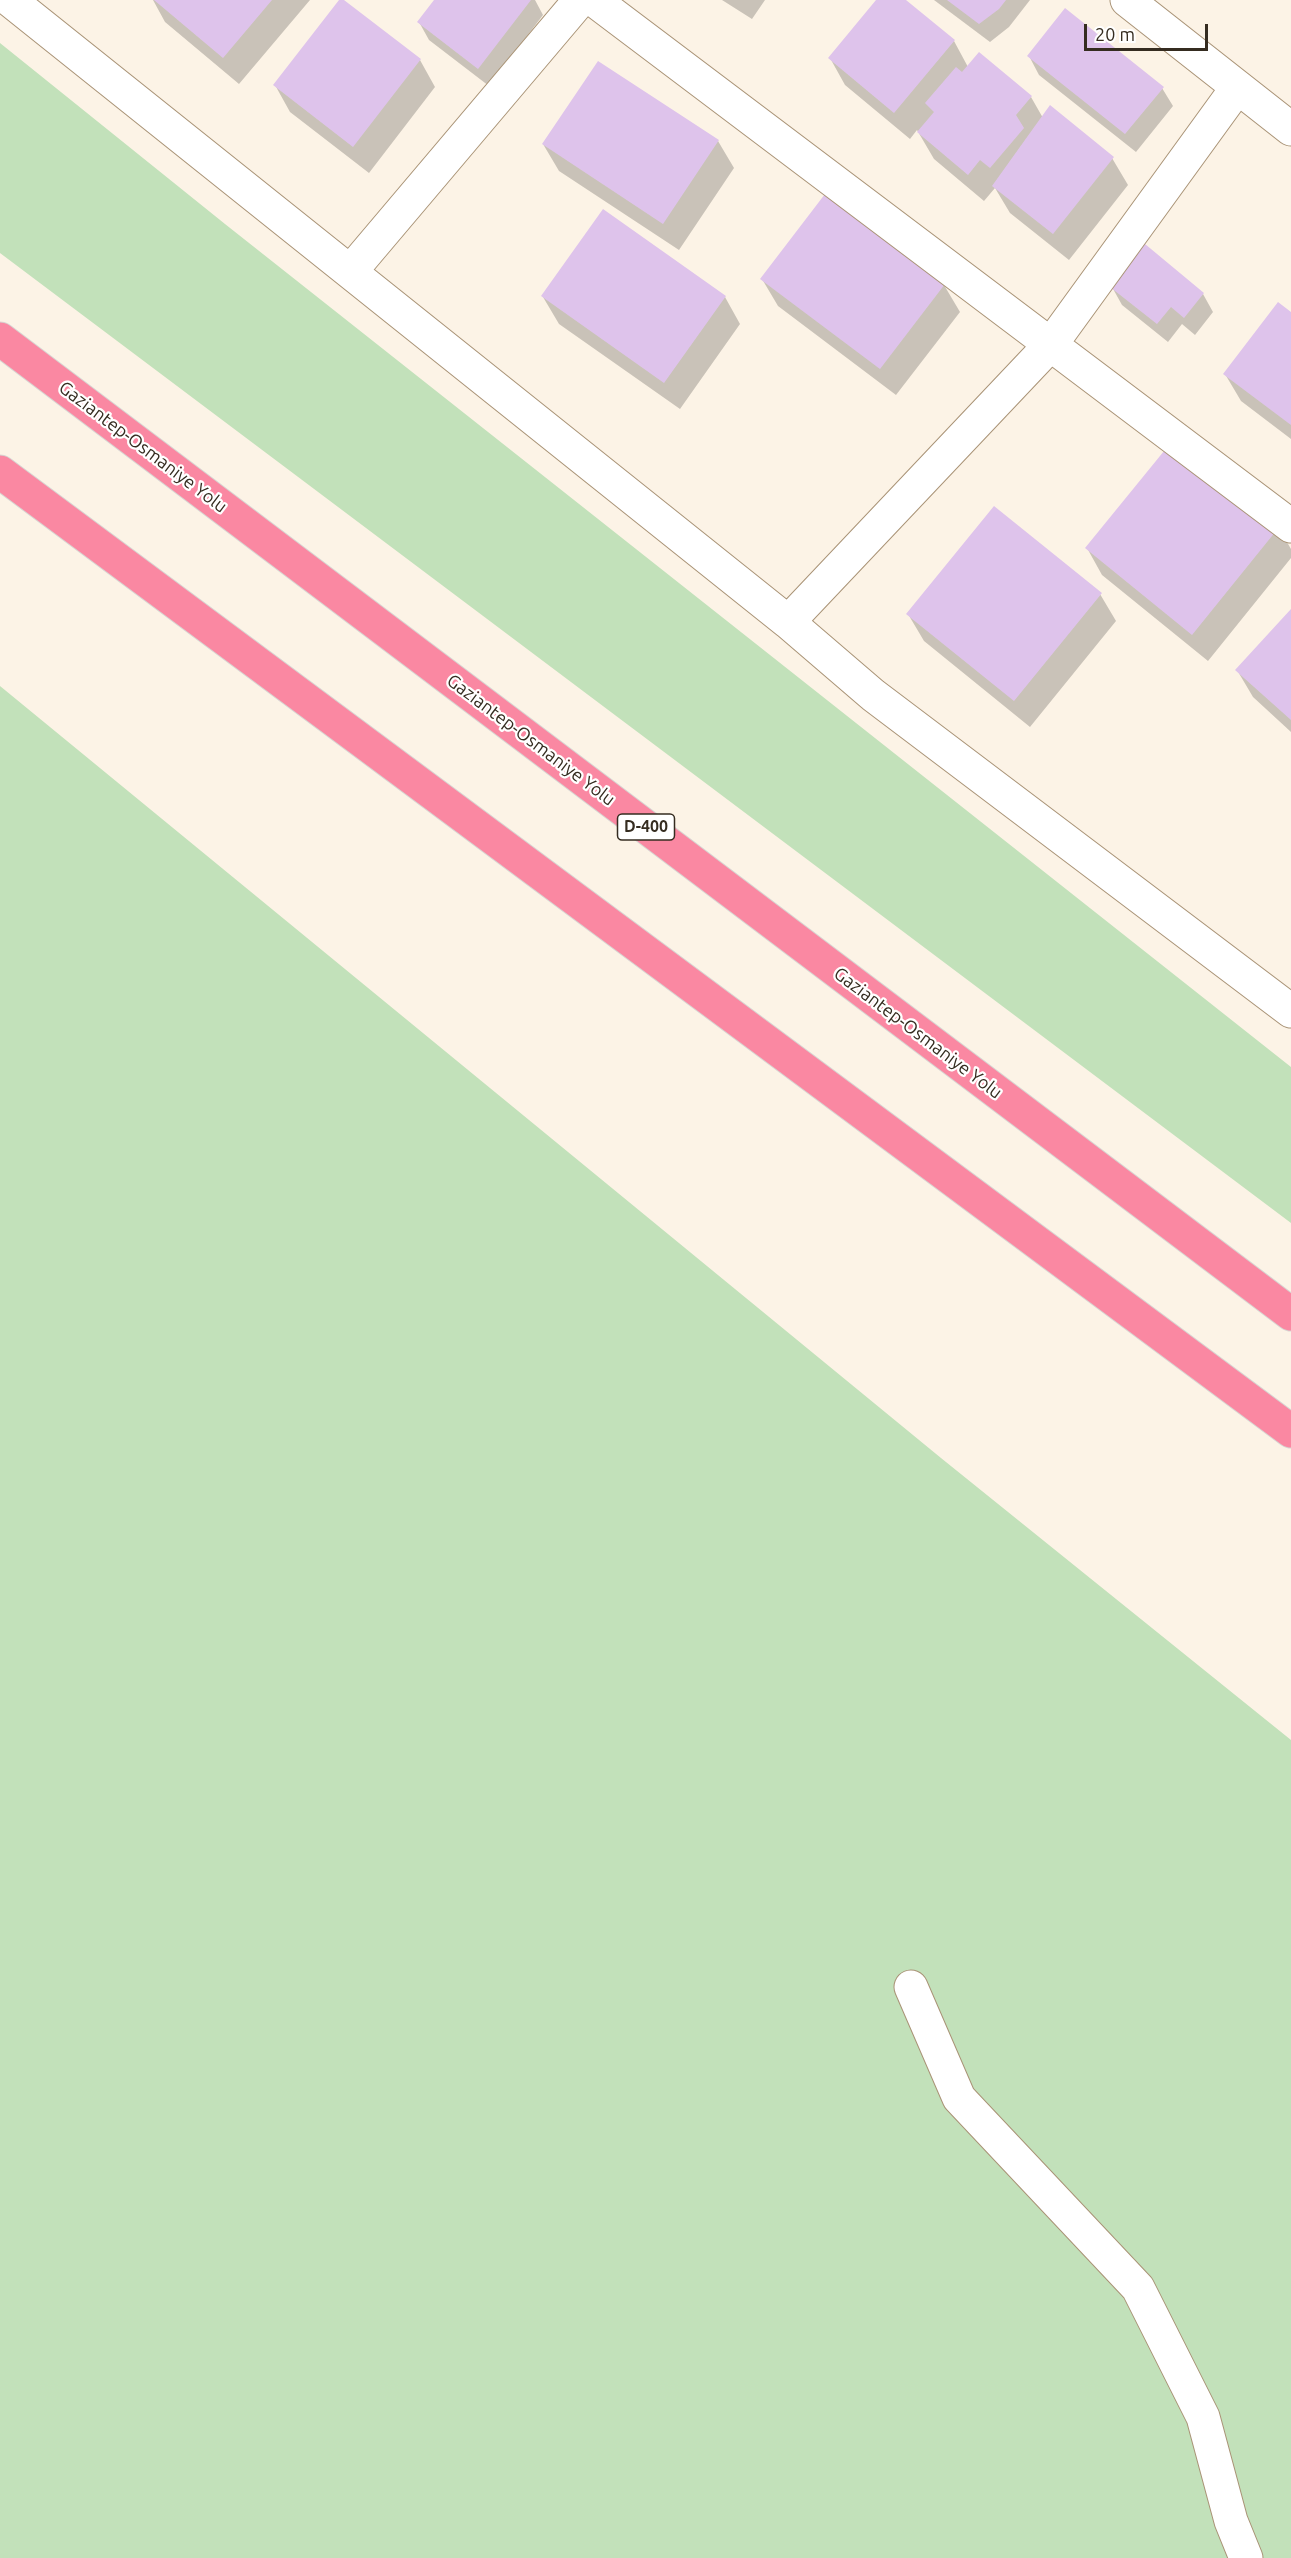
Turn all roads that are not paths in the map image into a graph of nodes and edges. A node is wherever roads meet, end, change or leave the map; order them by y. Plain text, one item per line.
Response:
1 (10, 0) edge
2 (580, 0) edge
3 (594, 0) edge
4 (1127, 0) edge
5 (1237, 88) junction
6 (1291, 129) edge
7 (350, 272) junction
8 (0, 339) edge
9 (1052, 343) junction
10 (0, 472) edge
11 (1291, 526) edge
12 (788, 622) junction
13 (1291, 1011) edge
14 (1291, 1314) edge
15 (1291, 1431) edge
16 (910, 1987) dead end
17 (1246, 2558) edge

1 - 7 street
2 - 7 street
3 - 9 street
4 - 5 street
5 - 6 street
5 - 9 street
7 - 12 street
8 - 14 highway, Gaziantep-Osmaniye Yolu / D-400
9 - 11 street
9 - 12 street
10 - 15 highway
12 - 13 street
16 - 17 street

